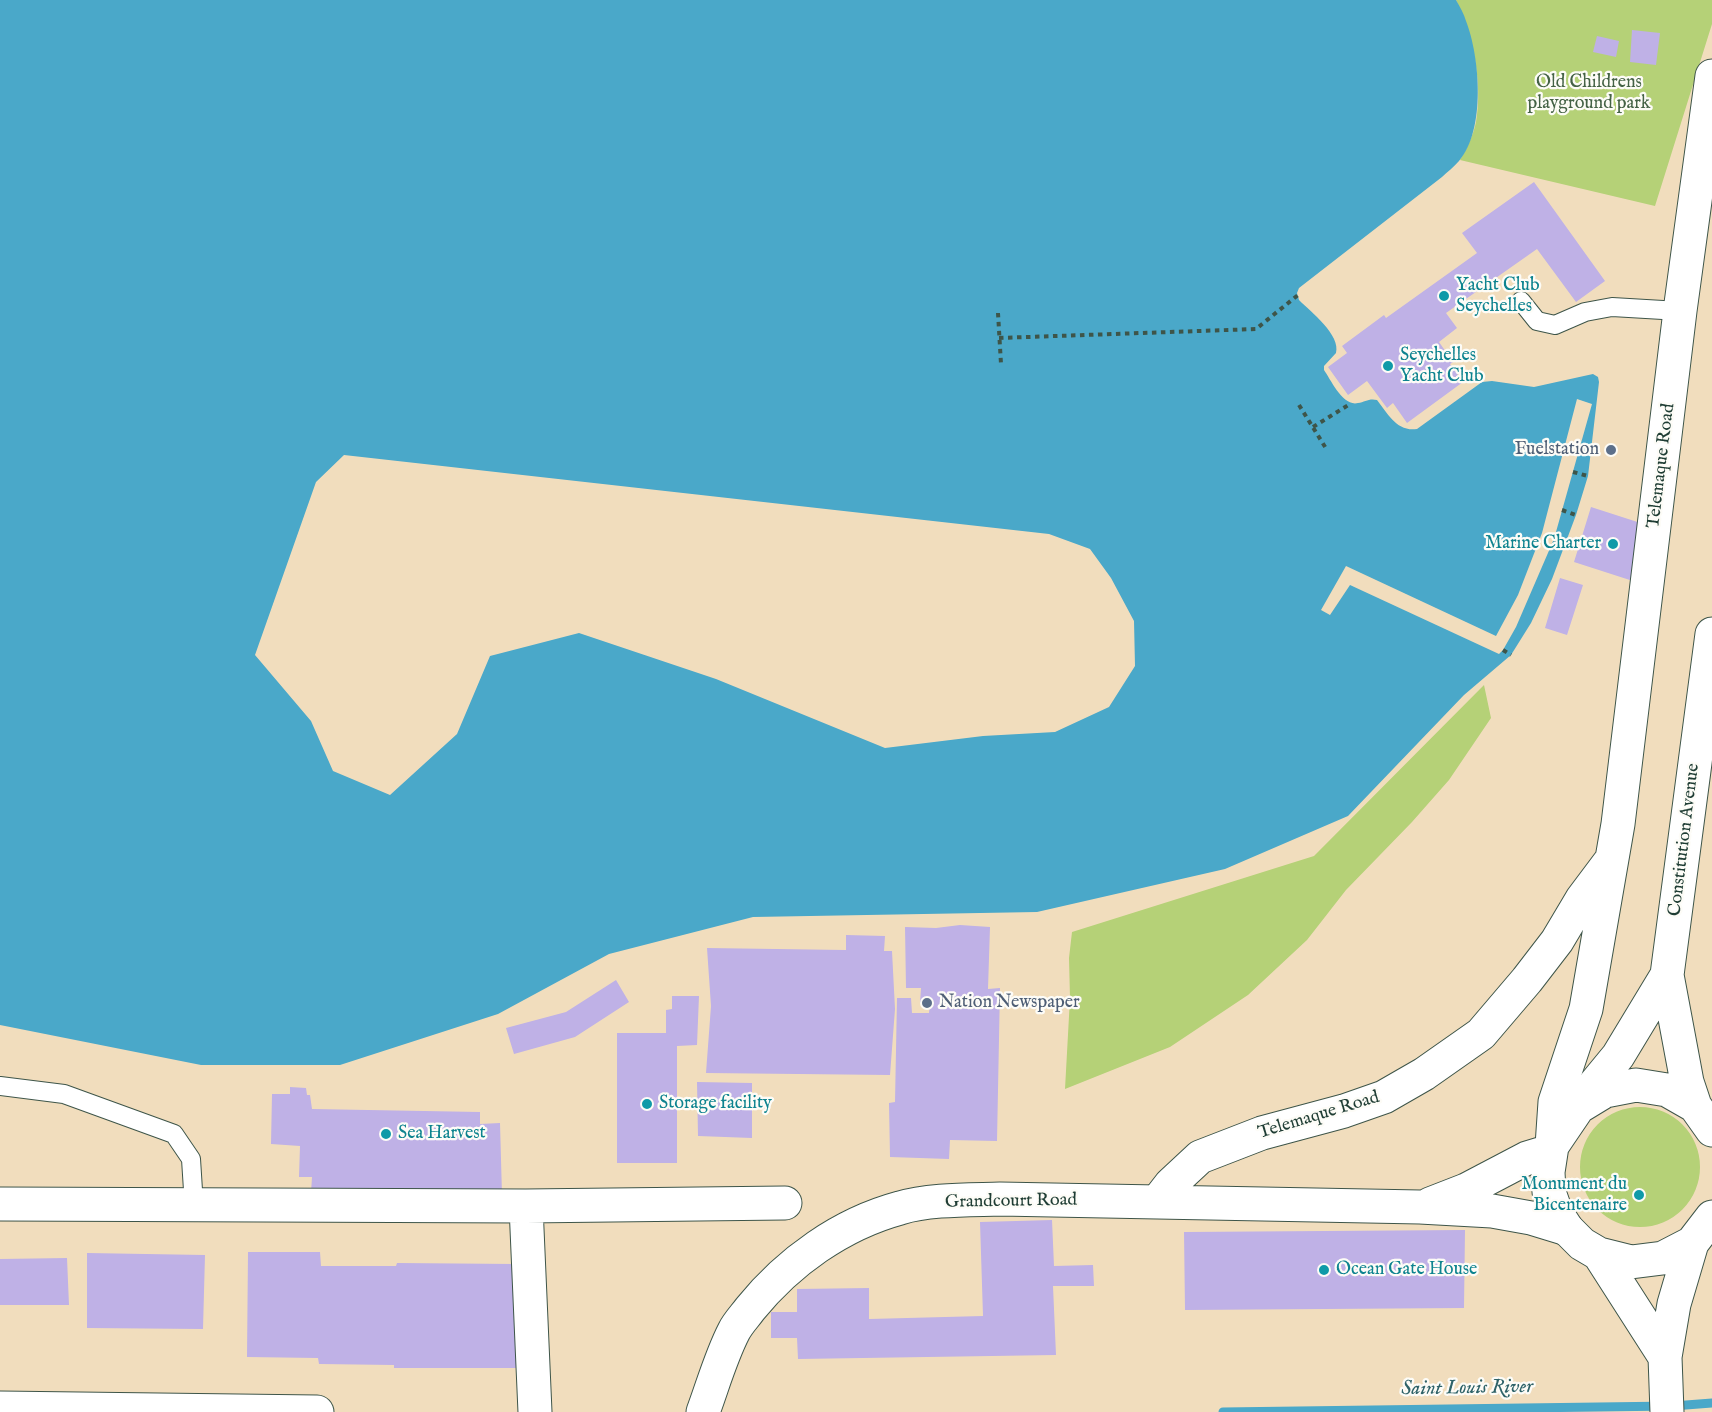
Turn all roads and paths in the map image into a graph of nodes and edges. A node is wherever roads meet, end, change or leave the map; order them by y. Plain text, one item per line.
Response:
1 (1712, 76) edge
2 (1298, 296) dead end
3 (1521, 301) dead end
4 (1680, 311) junction
5 (998, 313) dead end
6 (999, 338) junction
7 (1001, 364) dead end
8 (1350, 404) dead end
9 (1299, 405) dead end
10 (1313, 427) junction
11 (1327, 450) dead end
12 (1573, 472) dead end
13 (1588, 476) dead end
14 (1562, 510) dead end
15 (1576, 515) dead end
16 (1554, 539) dead end
17 (1565, 543) dead end
18 (1712, 634) edge
19 (1503, 650) dead end
20 (1511, 655) dead end
21 (1613, 856) junction
22 (1667, 975) junction
23 (0, 1086) edge
24 (1578, 1108) junction
25 (1705, 1117) edge
26 (1551, 1148) junction
27 (1156, 1202) junction
28 (785, 1203) dead end
29 (0, 1204) edge
30 (194, 1206) junction
31 (526, 1206) junction
32 (1420, 1208) junction
33 (1712, 1217) edge
34 (1567, 1229) junction
35 (1692, 1243) junction
36 (1599, 1254) junction
37 (1665, 1368) junction
38 (0, 1408) edge
39 (84, 1411) edge
40 (317, 1412) edge
41 (535, 1412) edge
42 (703, 1412) edge
43 (1667, 1412) edge

1 - 4 street, Telemaque Road
2 - 6 path
3 - 4 lane
4 - 21 street, Telemaque Road
5 - 6 path
6 - 7 path
8 - 10 path
9 - 10 path
10 - 11 path
12 - 13 path
14 - 15 path
16 - 17 path
18 - 22 street, Constitution Avenue
19 - 20 path
21 - 26 street, Telemaque Road
21 - 27 street, Telemaque Road
22 - 24 street, Constitution Avenue
22 - 25 street, Constitution Avenue
23 - 30 lane
24 - 25 street
24 - 26 street, Constitution Avenue
26 - 32 street
26 - 34 street, Telemaque Road
27 - 32 street, Grandcourt Road
27 - 42 street, Grandcourt Road
28 - 31 street
29 - 30 street
30 - 31 street
31 - 41 street
32 - 34 street, Grandcourt Road
33 - 35 street
34 - 36 street
35 - 36 street
35 - 37 street
36 - 37 street
37 - 43 street
38 - 39 street
39 - 40 street

